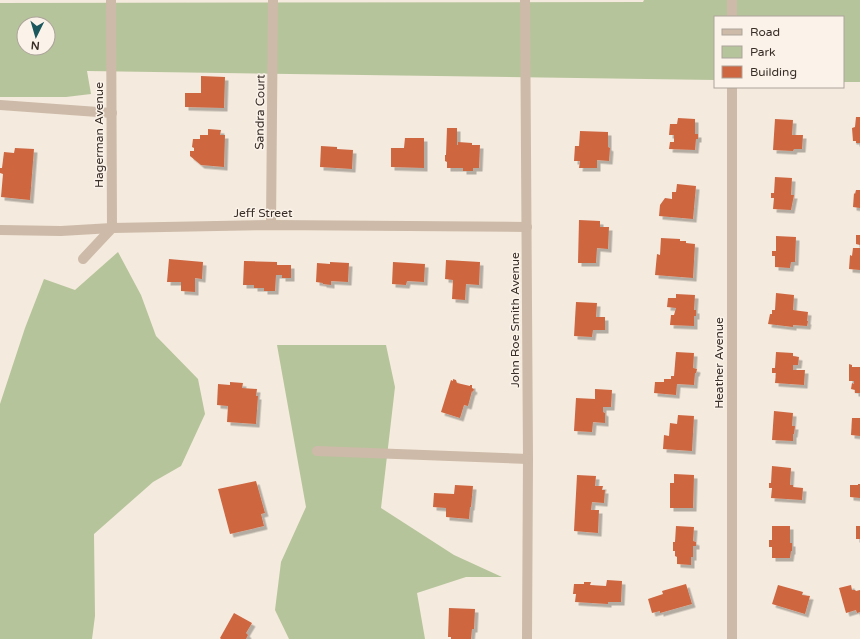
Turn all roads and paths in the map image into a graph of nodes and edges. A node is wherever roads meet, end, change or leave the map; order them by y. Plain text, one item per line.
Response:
1 (112, 0) edge
2 (273, 0) edge
3 (525, 0) edge
4 (732, 0) edge
5 (732, 16) edge
6 (732, 88) edge
7 (0, 105) edge
8 (112, 113) junction
9 (271, 225) junction
10 (527, 227) junction
11 (112, 228) junction
12 (0, 230) edge
13 (83, 259) dead end
14 (317, 450) dead end
15 (528, 459) junction
16 (527, 639) edge
17 (732, 639) edge

1 - 8 street, Hagerman Avenue
2 - 9 street, Sandra Court
3 - 10 street, John Roe Smith Avenue
4 - 5 street
6 - 17 street, Heather Avenue
7 - 8 street
8 - 11 street, Hagerman Avenue
9 - 10 street, Jeff Street
9 - 11 street, Jeff Street
10 - 15 street, John Roe Smith Avenue
11 - 12 street, Jeff Street
11 - 13 street
14 - 15 street
15 - 16 street, John Roe Smith Avenue

